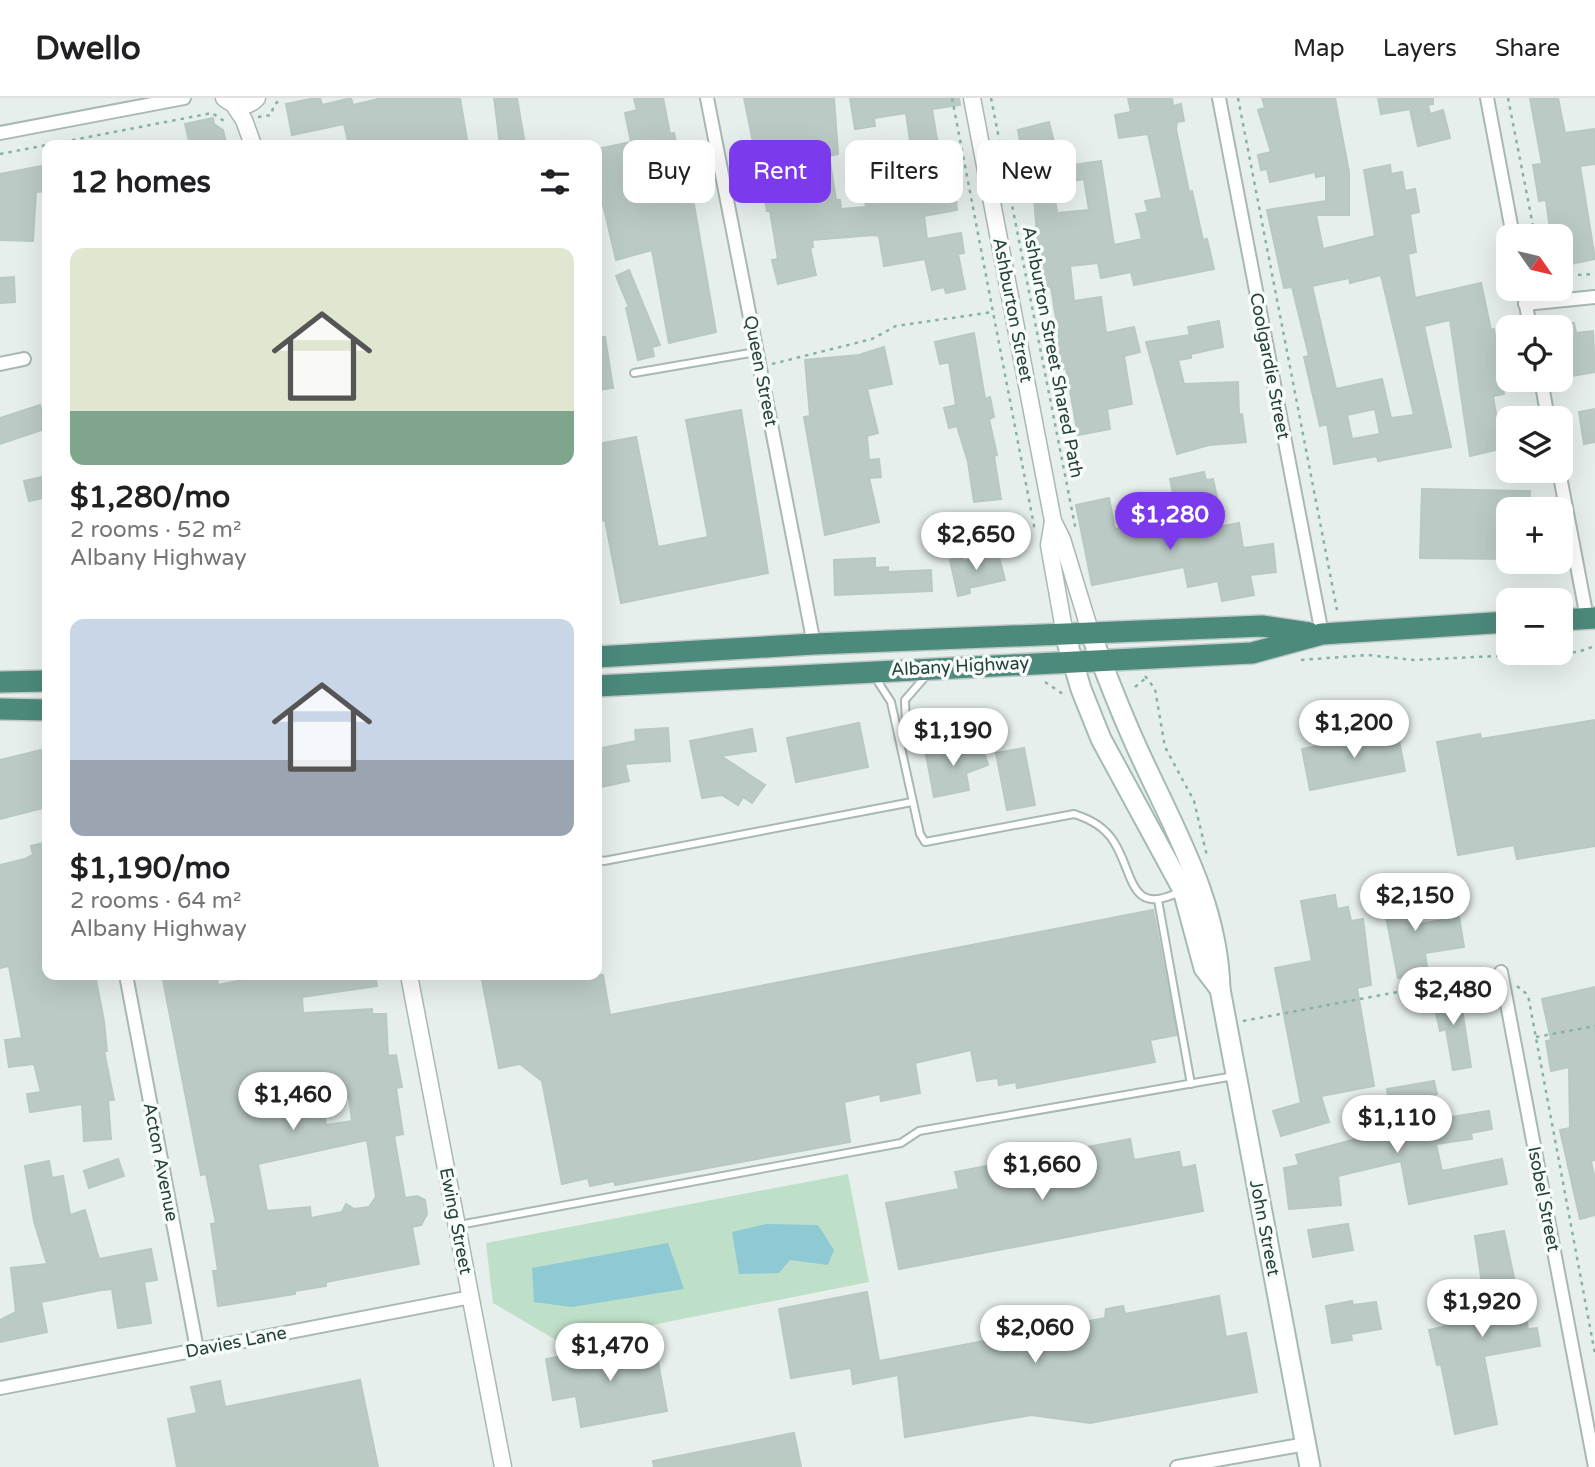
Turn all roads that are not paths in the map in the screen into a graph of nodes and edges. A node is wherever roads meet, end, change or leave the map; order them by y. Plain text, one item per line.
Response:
1 (184, 98) edge
2 (707, 98) edge
3 (972, 98) edge
4 (1219, 98) edge
5 (1487, 98) edge
6 (226, 100) edge
7 (256, 100) edge
8 (0, 133) edge
9 (252, 140) edge
10 (1511, 224) edge
11 (1595, 297) edge
12 (1525, 301) edge
13 (1525, 304) junction
14 (1527, 315) edge
15 (757, 351) junction
16 (24, 359) dead end
17 (0, 364) edge
18 (634, 373) dead end
19 (1562, 483) edge
20 (1054, 521) junction
21 (1591, 618) edge
22 (1573, 619) edge
23 (1496, 623) edge
24 (1091, 634) junction
25 (1322, 634) junction
26 (1065, 635) junction
27 (814, 644) junction
28 (602, 657) edge
29 (1101, 660) junction
30 (1072, 662) junction
31 (940, 668) junction
32 (867, 670) junction
33 (42, 681) edge
34 (0, 682) edge
35 (602, 686) edge
36 (0, 709) edge
37 (42, 710) edge
38 (902, 739) junction
39 (912, 802) junction
40 (602, 860) edge
41 (1191, 885) junction
42 (1158, 900) junction
43 (1501, 972) road end
44 (127, 980) edge
45 (410, 980) edge
46 (1236, 1076) junction
47 (1191, 1084) junction
48 (457, 1225) junction
49 (471, 1297) junction
50 (197, 1349) junction
51 (0, 1388) edge
52 (1306, 1444) junction
53 (503, 1467) edge
54 (1177, 1467) edge
55 (1310, 1467) edge
56 (1595, 1467) edge

1 - 8 street
2 - 15 street, Queen Street
3 - 20 street, Ashburton Street
4 - 25 street, Coolgardie Street
5 - 10 street
6 - 7 street
6 - 9 street
7 - 9 street
11 - 13 street
12 - 13 street
13 - 14 street
15 - 18 lane
15 - 27 street, Queen Street
16 - 17 street
19 - 21 street
20 - 24 street, Ashburton Street
20 - 26 street, Ashburton Street
21 - 22 highway
23 - 25 highway, Albany Highway
24 - 25 highway, Albany Highway
24 - 26 highway, Albany Highway
24 - 29 main road, John Street
25 - 29 highway, Albany Highway
26 - 27 highway, Albany Highway
26 - 30 main road, John Street
27 - 28 highway, Albany Highway
29 - 30 highway, Albany Highway
29 - 41 main road, John Street
30 - 31 highway, Albany Highway
30 - 41 main road, John Street
31 - 32 highway, Albany Highway
31 - 38 lane
32 - 35 highway, Albany Highway
32 - 38 lane
33 - 34 highway
36 - 37 highway
38 - 39 lane
39 - 40 lane
39 - 42 lane
41 - 42 lane
41 - 46 main road, John Street
42 - 47 lane
43 - 56 street, Isobel Street
44 - 50 street, Acton Avenue
45 - 48 street, Ewing Street
46 - 47 lane
46 - 52 main road, John Street
47 - 48 lane
48 - 49 street, Ewing Street
49 - 50 street, Davies Lane
49 - 53 street, Ewing Street
50 - 51 street, Davies Lane
52 - 54 street
52 - 55 main road, John Street

